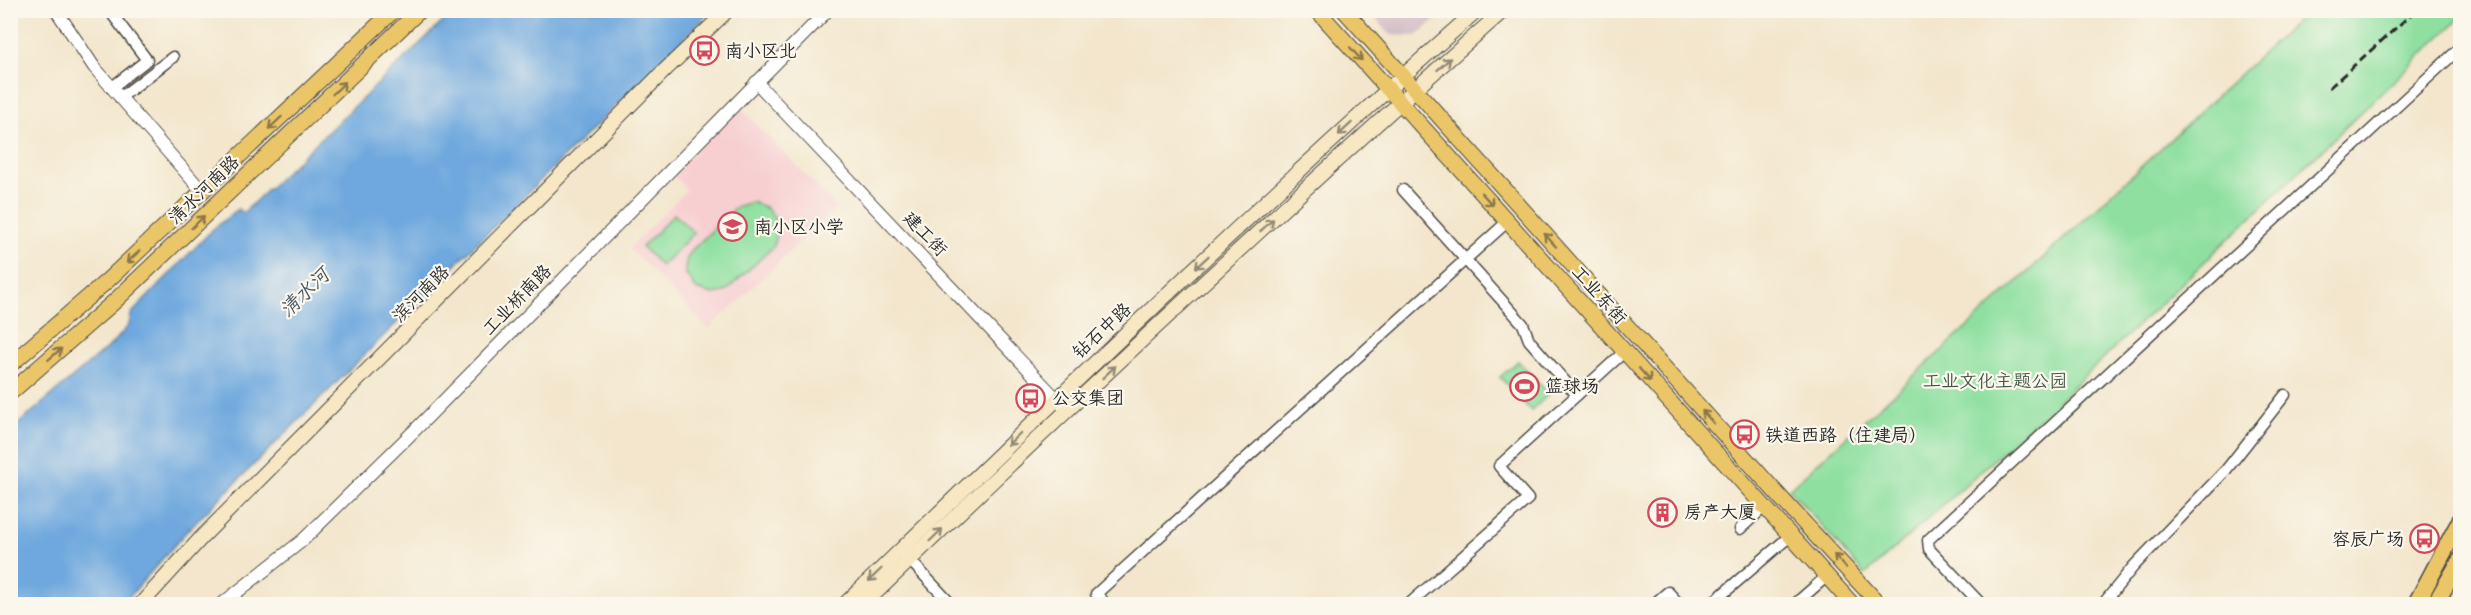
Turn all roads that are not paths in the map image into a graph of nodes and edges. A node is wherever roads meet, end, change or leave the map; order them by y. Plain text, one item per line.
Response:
1 (56, 10) edge
2 (109, 10) edge
3 (394, 10) edge
4 (420, 10) edge
5 (728, 10) edge
6 (737, 10) edge
7 (828, 10) edge
8 (1317, 10) edge
9 (1344, 10) edge
10 (1477, 10) edge
11 (1504, 10) edge
12 (2460, 48) edge
13 (173, 57) dead end
14 (1403, 76) junction
15 (756, 82) junction
16 (111, 88) junction
17 (1387, 89) junction
18 (1415, 89) junction
19 (120, 98) junction
20 (1400, 102) junction
21 (1403, 190) dead end
22 (202, 191) junction
23 (1507, 222) junction
24 (1465, 260) junction
25 (1624, 352) junction
26 (10, 365) edge
27 (10, 393) edge
28 (1577, 394) junction
29 (2285, 395) dead end
30 (1056, 398) junction
31 (1067, 410) junction
32 (1764, 507) junction
33 (2460, 521) edge
34 (1740, 529) dead end
35 (1790, 536) junction
36 (905, 555) junction
37 (2439, 562) junction
38 (2457, 566) edge
39 (1827, 576) junction
40 (141, 604) edge
41 (150, 604) edge
42 (222, 604) edge
43 (845, 604) edge
44 (864, 604) edge
45 (951, 604) edge
46 (1106, 604) edge
47 (1409, 604) edge
48 (1654, 604) edge
49 (1679, 604) edge
50 (1711, 604) edge
51 (1795, 604) edge
52 (1852, 604) edge
53 (1879, 604) edge
54 (1981, 604) edge
55 (2103, 604) edge
56 (2408, 604) edge
57 (2416, 604) edge
58 (2435, 604) edge
59 (2441, 604) edge

1 - 16 street
2 - 16 street
3 -> 22 main road, 清水河南路
27 -> 4 main road, 清水河南路
5 - 40 main road, 滨河南路
6 - 41 main road, 滨河南路
7 - 15 street, 工业桥南路
8 -> 17 main road, 工业东街
9 - 14 main road, 工业东街
10 - 14 main road, 钻石中路
18 -> 11 main road, 钻石中路
12 - 54 street
13 - 19 street
14 - 17 main road, 钻石中路
14 - 18 main road, 工业东街
15 - 30 street, 建工街
15 - 42 street, 工业桥南路
16 - 19 street
17 - 20 main road, 工业东街
17 -> 30 main road, 钻石中路
18 - 20 main road, 钻石中路
53 -> 18 main road, 工业东街
19 - 22 street
20 -> 23 main road, 工业东街
31 -> 20 main road, 钻石中路
21 - 24 street
22 -> 26 main road, 清水河南路
23 - 24 street
23 - 25 main road, 工业东街
24 - 28 street
24 - 46 street
25 - 28 street
25 -> 32 main road, 工业东街
28 - 47 street
29 - 55 street
30 - 31 street, 建工街
30 -> 36 main road, 钻石中路
36 -> 31 main road, 钻石中路
32 - 34 street
32 - 35 main road, 工业东街
33 - 37 highway
35 - 39 main road, 工业东街
35 - 50 street
36 -> 43 main road, 钻石中路
36 - 44 main road, 钻石中路
36 - 45 street
37 - 56 main road
37 - 57 highway
38 - 58 highway
38 - 59 main road
39 - 51 street
39 - 52 main road, 工业东街
48 - 49 street

